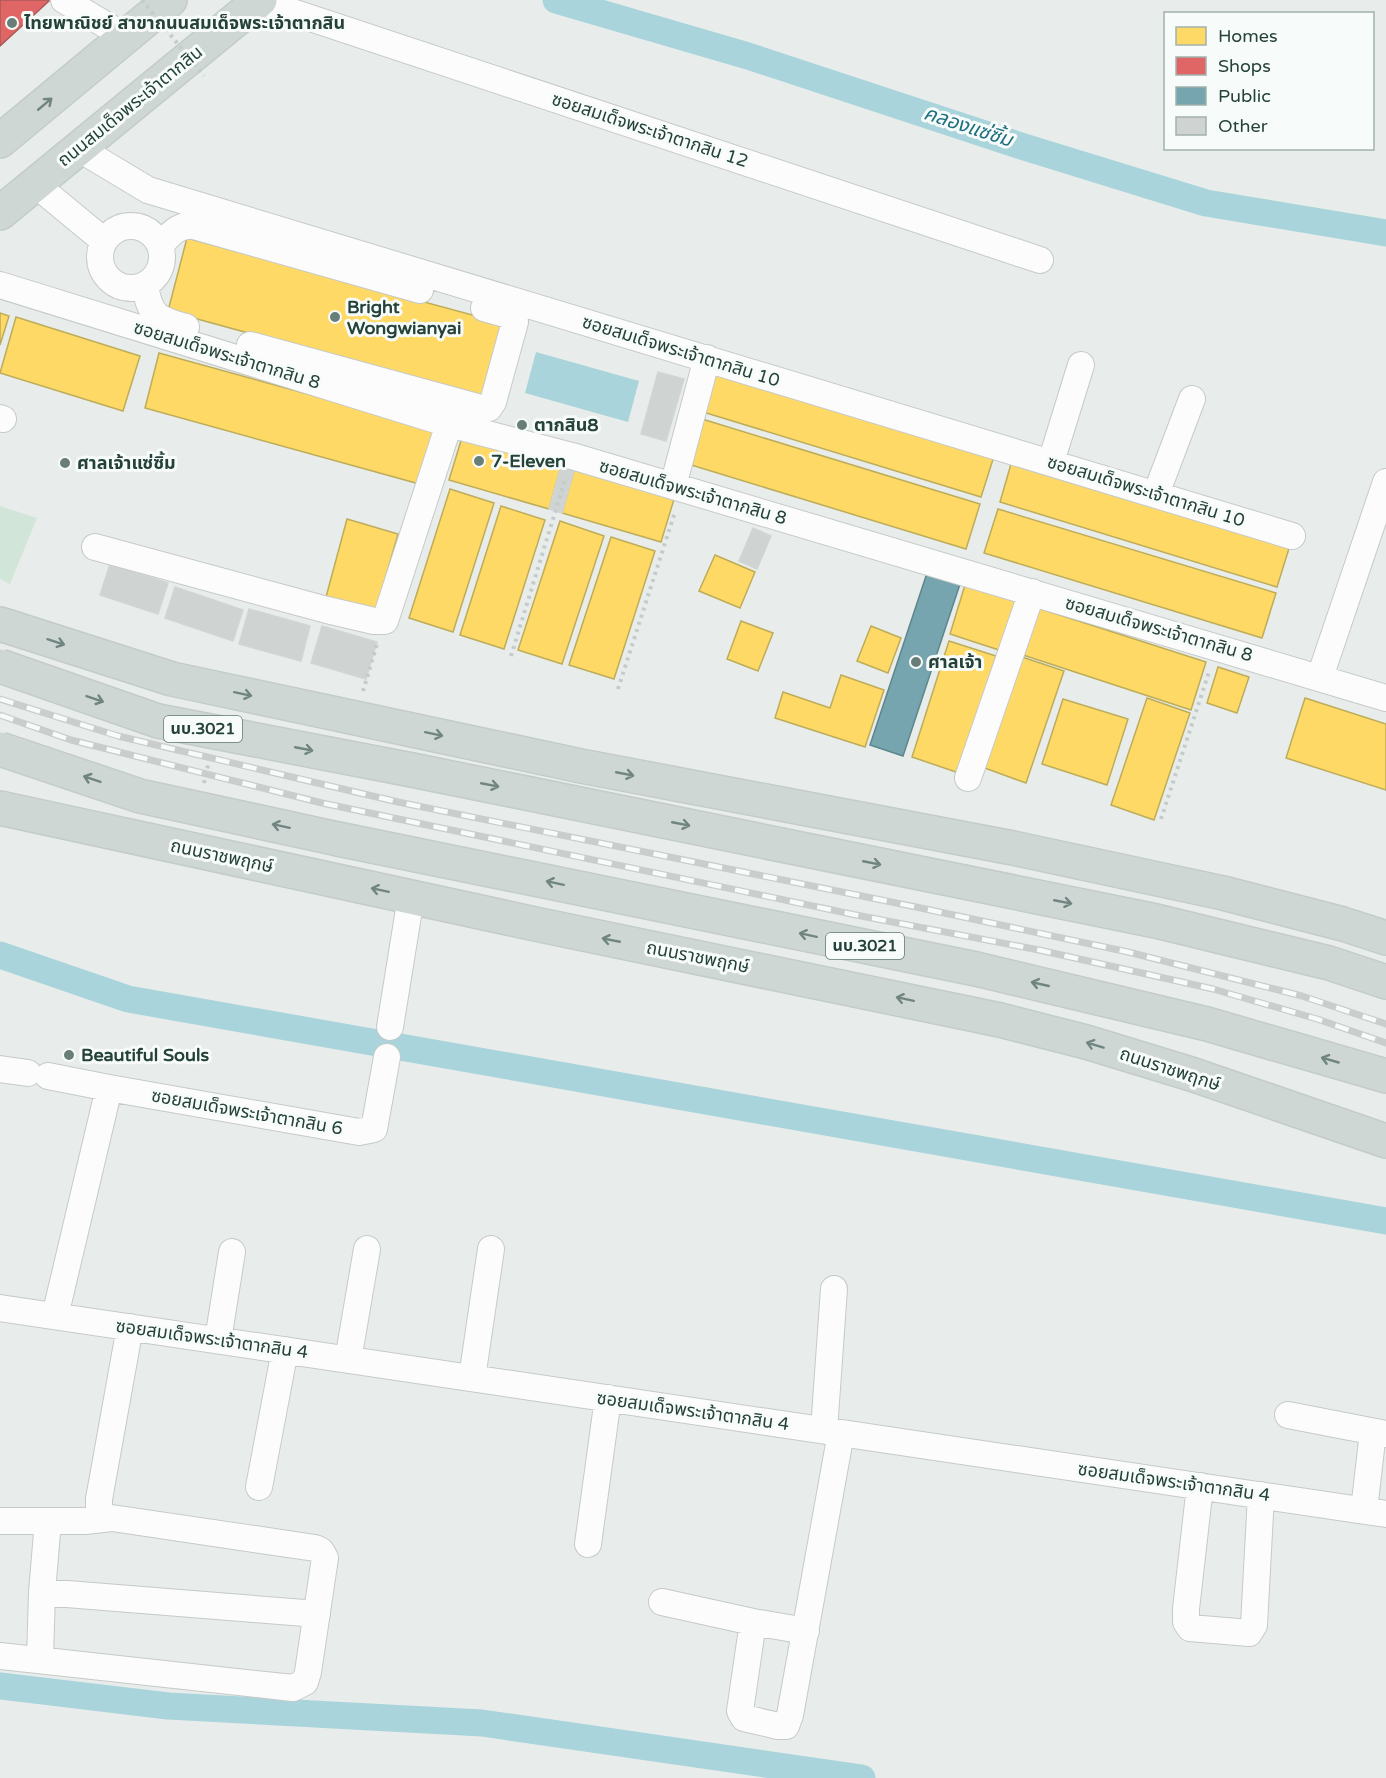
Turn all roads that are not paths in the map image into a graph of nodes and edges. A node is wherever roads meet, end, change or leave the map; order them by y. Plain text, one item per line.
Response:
1 (64, 0) edge
2 (170, 0) edge
3 (260, 0) edge
4 (126, 37) junction
5 (0, 141) edge
6 (78, 148) junction
7 (35, 184) junction
8 (0, 213) edge
9 (104, 241) junction
10 (160, 245) junction
11 (1040, 260) dead end
12 (0, 285) edge
13 (145, 285) junction
14 (707, 358) junction
15 (1081, 365) dead end
16 (1192, 399) dead end
17 (449, 424) junction
18 (1050, 462) junction
19 (677, 487) junction
20 (1156, 494) junction
21 (1384, 496) edge
22 (1292, 536) dead end
23 (95, 547) dead end
24 (1032, 592) junction
25 (0, 624) edge
26 (0, 666) edge
27 (1320, 677) junction
28 (1386, 698) edge
29 (0, 749) edge
30 (968, 778) dead end
31 (6, 807) edge
32 (411, 897) junction
33 (1386, 938) edge
34 (1386, 982) edge
35 (390, 1027) dead end
36 (387, 1057) dead end
37 (0, 1069) edge
38 (1191, 1074) junction
39 (1386, 1076) edge
40 (109, 1089) junction
41 (1386, 1121) edge
42 (1386, 1141) edge
43 (367, 1249) dead end
44 (491, 1249) dead end
45 (232, 1252) dead end
46 (834, 1289) dead end
47 (0, 1308) edge
48 (55, 1316) junction
49 (130, 1327) junction
50 (218, 1340) junction
51 (285, 1350) junction
52 (348, 1360) junction
53 (471, 1378) junction
54 (608, 1398) junction
55 (1288, 1415) dead end
56 (832, 1431) junction
57 (1380, 1433) edge
58 (1200, 1486) junction
59 (259, 1487) dead end
60 (1261, 1495) junction
61 (1375, 1512) edge
62 (99, 1519) junction
63 (0, 1521) edge
64 (48, 1521) junction
65 (588, 1544) dead end
66 (42, 1592) junction
67 (662, 1602) dead end
68 (317, 1614) junction
69 (753, 1622) junction
70 (806, 1631) junction
71 (0, 1656) edge
72 (39, 1659) junction

1 - 4 street
2 - 4 main road
3 - 6 main road, ถนนสมเด็จพระเจ้าตากสิน
3 - 11 street, ซอยสมเด็จพระเจ้าตากสิน 12
5 -> 4 main road
6 - 7 main road, ถนนสมเด็จพระเจ้าตากสิน
6 - 14 street, ซอยสมเด็จพระเจ้าตากสิน 10
7 - 8 main road, ถนนสมเด็จพระเจ้าตากสิน
7 - 9 street
9 - 10 street
9 - 13 street
10 - 13 street
10 - 13 street
12 - 17 street, ซอยสมเด็จพระเจ้าตากสิน 8
14 - 18 street, ซอยสมเด็จพระเจ้าตากสิน 10
14 - 19 street
15 - 18 street
16 - 20 street
17 - 19 street, ซอยสมเด็จพระเจ้าตากสิน 8
17 - 23 street
18 - 20 street, ซอยสมเด็จพระเจ้าตากสิน 10
19 - 24 street, ซอยสมเด็จพระเจ้าตากสิน 8
20 - 22 street, ซอยสมเด็จพระเจ้าตากสิน 10
21 - 27 street
24 - 27 street, ซอยสมเด็จพระเจ้าตากสิน 8
24 - 30 street
25 -> 33 main road, นบ.3021
26 -> 34 main road, นบ.3021, bridge
27 - 28 street, ซอยสมเด็จพระเจ้าตากสิน 8
39 -> 29 main road, นบ.3021, bridge
32 -> 31 main road, ถนนราชพฤกษ์ / นบ.3021
32 - 35 street
38 -> 32 main road, ถนนราชพฤกษ์ / นบ.3021
36 - 40 street, ซอยสมเด็จพระเจ้าตากสิน 6
37 - 40 street, ซอยสมเด็จพระเจ้าตากสิน 6
38 - 41 main road
38 - 42 main road, ถนนราชพฤกษ์ / นบ.3021
40 - 48 street
43 - 52 street
44 - 53 street
45 - 50 street
46 - 56 street
47 - 48 street, ซอยสมเด็จพระเจ้าตากสิน 4
48 - 49 street, ซอยสมเด็จพระเจ้าตากสิน 4
49 - 50 street, ซอยสมเด็จพระเจ้าตากสิน 4
49 - 62 street
50 - 51 street, ซอยสมเด็จพระเจ้าตากสิน 4
51 - 52 street, ซอยสมเด็จพระเจ้าตากสิน 4
51 - 59 street
52 - 53 street, ซอยสมเด็จพระเจ้าตากสิน 4
53 - 54 street, ซอยสมเด็จพระเจ้าตากสิน 4
54 - 56 street, ซอยสมเด็จพระเจ้าตากสิน 4
54 - 65 street
55 - 57 street
56 - 58 street, ซอยสมเด็จพระเจ้าตากสิน 4
56 - 70 street
57 - 61 street
58 - 60 street, ซอยสมเด็จพระเจ้าตากสิน 4
58 - 60 street
60 - 61 street, ซอยสมเด็จพระเจ้าตากสิน 4
62 - 64 street
62 - 68 street
63 - 64 street
64 - 66 street
66 - 68 street
66 - 72 street
67 - 69 street
68 - 72 street
69 - 70 street
69 - 70 street
71 - 72 street

